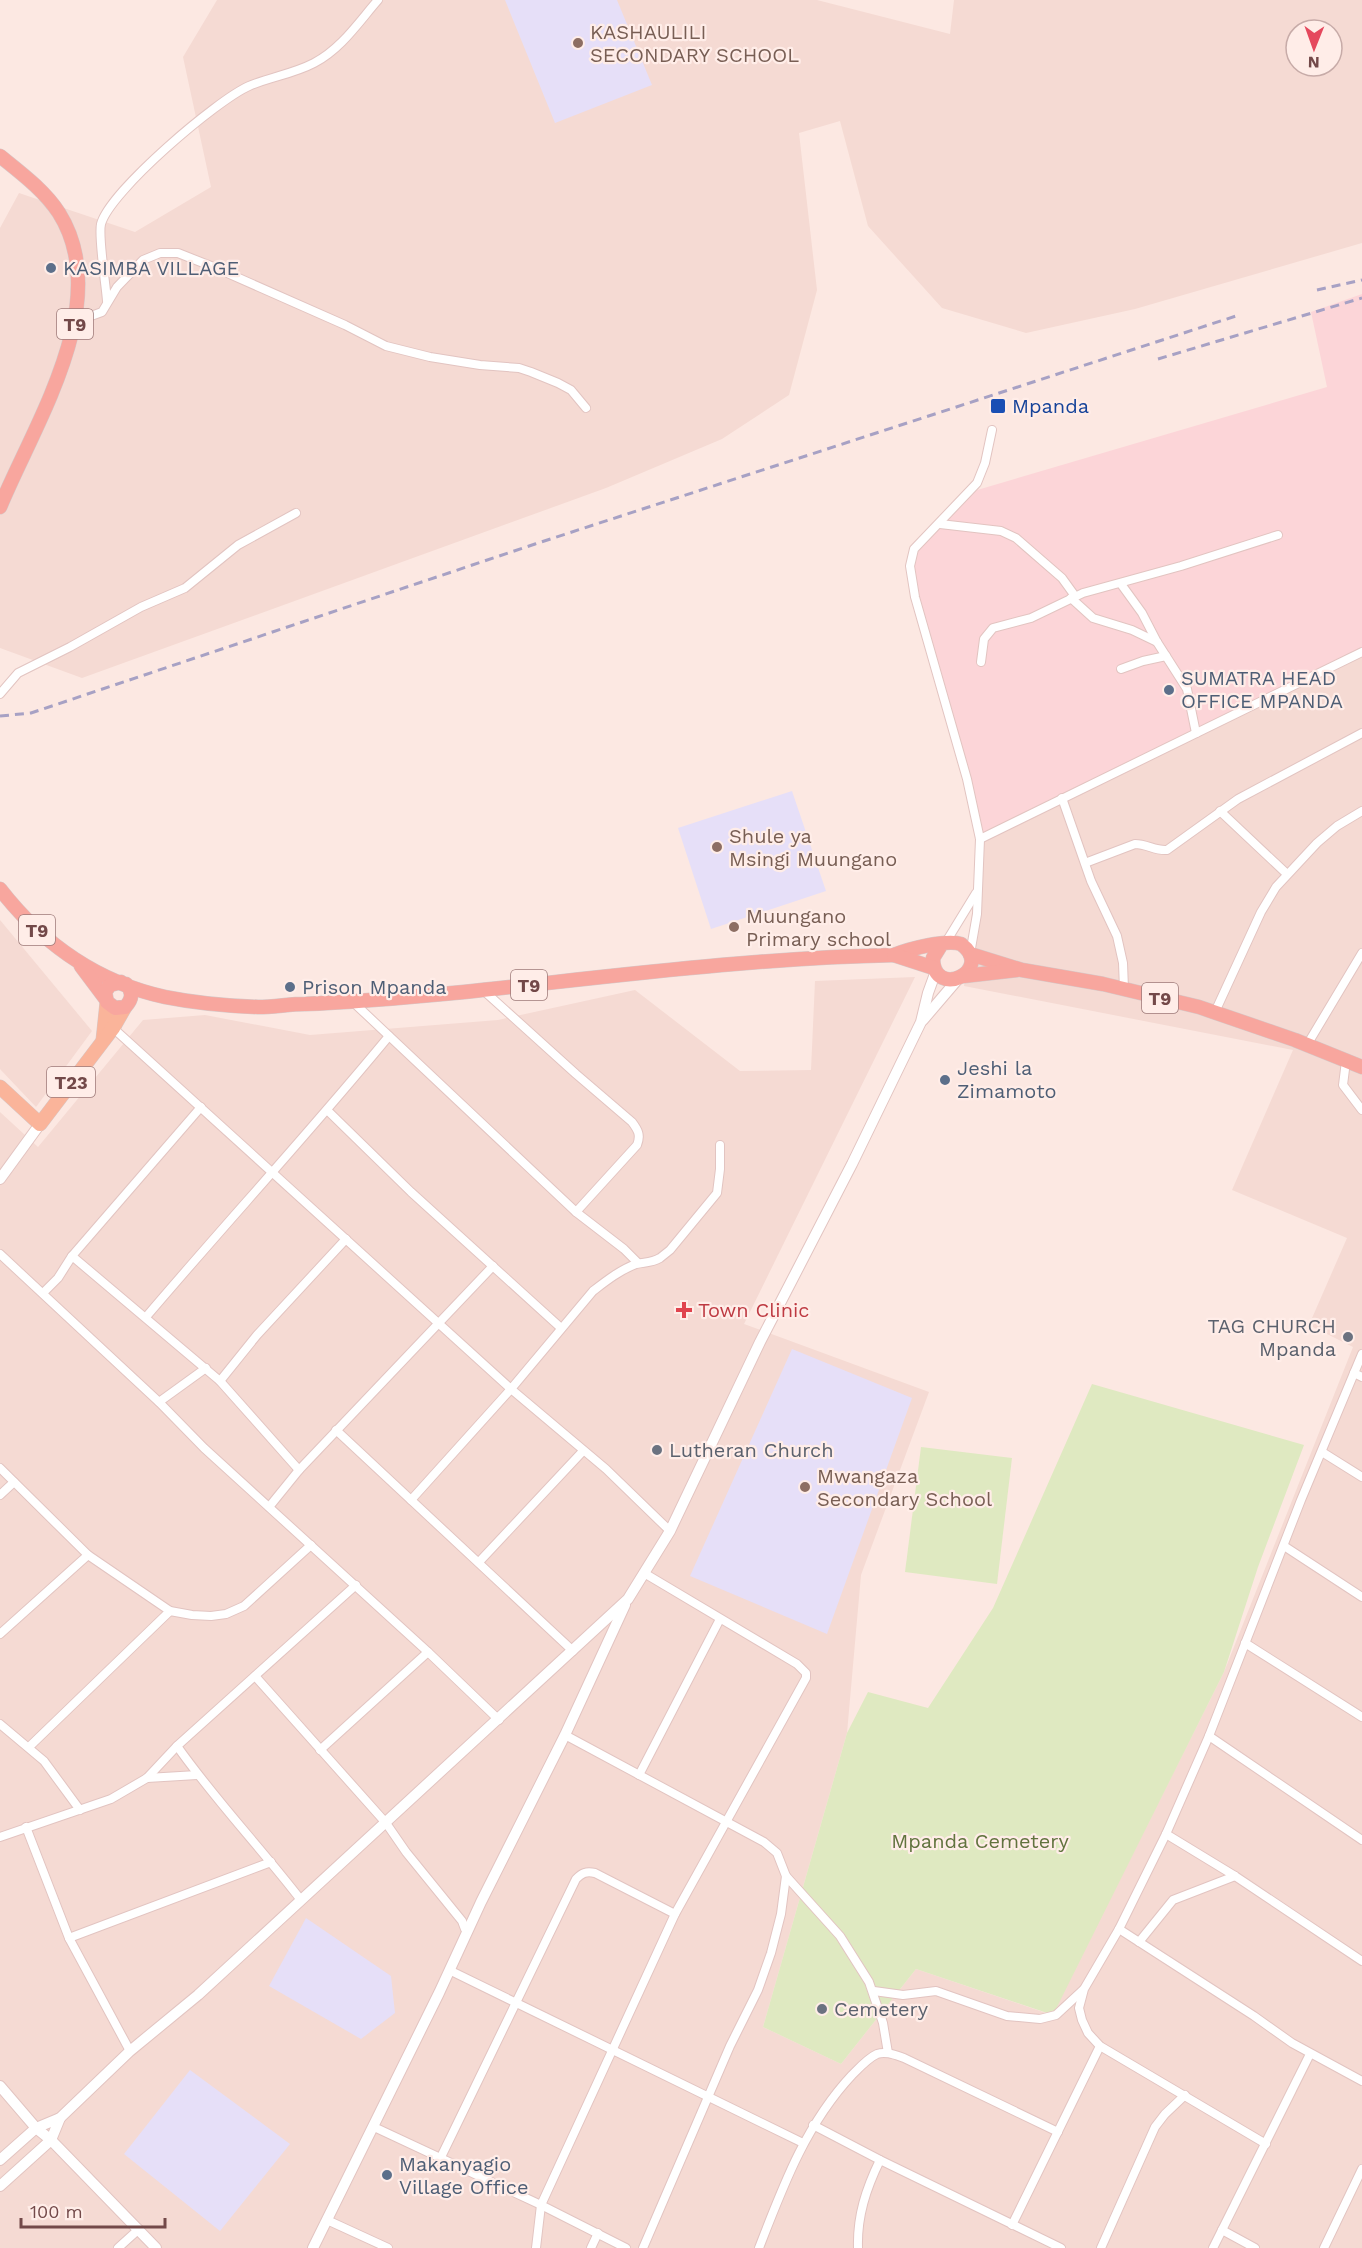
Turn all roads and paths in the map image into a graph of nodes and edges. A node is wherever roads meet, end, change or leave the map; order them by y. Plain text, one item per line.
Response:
1 (378, 0) edge
2 (0, 156) edge
3 (107, 302) junction
4 (76, 316) junction
5 (586, 408) dead end
6 (992, 430) dead end
7 (0, 507) edge
8 (296, 513) dead end
9 (940, 524) junction
10 (1278, 535) dead end
11 (1121, 584) junction
12 (1073, 597) junction
13 (1157, 642) junction
14 (1362, 652) edge
15 (1166, 656) junction
16 (981, 662) dead end
17 (1121, 669) dead end
18 (0, 694) edge
19 (1196, 733) junction
20 (1362, 733) edge
21 (1062, 798) junction
22 (1220, 811) junction
23 (1362, 811) edge
24 (980, 839) junction
25 (1085, 863) junction
26 (1287, 874) junction
27 (0, 889) edge
28 (976, 893) junction
29 (944, 943) junction
30 (1362, 953) edge
31 (970, 954) junction
32 (894, 955) junction
33 (81, 965) junction
34 (935, 970) junction
35 (1022, 970) junction
36 (961, 978) junction
37 (124, 983) junction
38 (1124, 989) junction
39 (483, 990) junction
40 (164, 997) junction
41 (106, 1000) junction
42 (353, 1002) junction
43 (127, 1005) junction
44 (1215, 1012) junction
45 (921, 1022) junction
46 (113, 1028) junction
47 (389, 1036) junction
48 (103, 1040) junction
49 (1307, 1045) junction
50 (1346, 1061) junction
51 (1362, 1067) edge
52 (0, 1087) edge
53 (1350, 1094) junction
54 (1362, 1099) edge
55 (201, 1107) junction
56 (327, 1110) junction
57 (1362, 1110) edge
58 (40, 1124) junction
59 (720, 1144) dead end
60 (271, 1171) junction
61 (0, 1179) edge
62 (576, 1212) junction
63 (346, 1239) junction
64 (0, 1254) edge
65 (72, 1256) junction
66 (638, 1263) junction
67 (493, 1266) junction
68 (43, 1293) junction
69 (146, 1317) junction
70 (438, 1322) junction
71 (561, 1328) junction
72 (1362, 1354) edge
73 (206, 1368) junction
74 (1358, 1375) edge
75 (220, 1381) junction
76 (511, 1389) junction
77 (159, 1402) junction
78 (336, 1430) junction
79 (583, 1451) junction
80 (1322, 1452) junction
81 (0, 1468) edge
82 (299, 1470) junction
83 (1362, 1477) edge
84 (14, 1482) junction
85 (0, 1495) edge
86 (411, 1500) junction
87 (269, 1507) junction
88 (670, 1531) junction
89 (311, 1545) junction
90 (1284, 1546) junction
91 (88, 1555) junction
92 (479, 1562) junction
93 (644, 1574) junction
94 (356, 1586) junction
95 (1362, 1597) edge
96 (628, 1599) junction
97 (170, 1611) junction
98 (720, 1619) junction
99 (0, 1634) edge
100 (1245, 1643) junction
101 (573, 1651) junction
102 (428, 1652) junction
103 (255, 1676) junction
104 (1362, 1717) edge
105 (499, 1720) junction
106 (0, 1724) edge
107 (565, 1735) junction
108 (1209, 1736) junction
109 (177, 1746) junction
110 (29, 1747) junction
111 (320, 1750) junction
112 (197, 1775) junction
113 (639, 1775) junction
114 (147, 1778) junction
115 (80, 1810) junction
116 (386, 1822) junction
117 (724, 1822) junction
118 (26, 1827) junction
119 (1166, 1834) junction
120 (0, 1837) edge
121 (1362, 1840) edge
122 (271, 1862) junction
123 (786, 1876) junction
124 (1235, 1876) junction
125 (301, 1900) junction
126 (675, 1914) junction
127 (465, 1929) dead end
128 (1119, 1929) junction
129 (69, 1938) junction
130 (1139, 1942) junction
131 (1362, 1961) edge
132 (449, 1970) junction
133 (1084, 1989) junction
134 (874, 1991) junction
135 (517, 2002) junction
136 (1100, 2046) junction
137 (613, 2050) junction
138 (130, 2051) junction
139 (888, 2053) junction
140 (1310, 2054) junction
141 (1362, 2081) edge
142 (0, 2086) edge
143 (1185, 2095) junction
144 (709, 2097) junction
145 (60, 2118) junction
146 (813, 2125) junction
147 (374, 2127) junction
148 (36, 2128) junction
149 (1058, 2132) junction
150 (51, 2140) junction
151 (803, 2143) junction
152 (1266, 2144) junction
153 (441, 2157) junction
154 (0, 2160) edge
155 (880, 2160) junction
156 (1362, 2169) edge
157 (0, 2186) edge
158 (1358, 2187) edge
159 (541, 2205) junction
160 (327, 2220) junction
161 (1011, 2225) junction
162 (139, 2229) junction
163 (1222, 2230) junction
164 (598, 2233) junction
165 (118, 2248) edge
166 (156, 2248) edge
167 (313, 2248) edge
168 (388, 2248) edge
169 (536, 2248) edge
170 (591, 2248) edge
171 (626, 2248) edge
172 (643, 2248) edge
173 (759, 2248) edge
174 (858, 2248) edge
175 (1061, 2248) edge
176 (1101, 2248) edge
177 (1214, 2248) edge
178 (1256, 2248) edge
179 (1324, 2248) edge

1 - 3 street
2 - 4 highway, T9
3 - 4 street
3 - 5 street
4 - 7 highway, T9
6 - 9 street
8 - 18 street
9 - 12 street
9 - 24 street
10 - 11 street
11 - 12 street
11 - 13 street
12 - 13 street
12 - 16 street
13 - 15 street
14 - 19 street
15 - 17 street
15 - 19 street
19 - 21 street
20 - 22 street
21 - 24 street
21 - 25 street
22 - 25 street
22 - 26 street
23 - 26 street
24 - 28 street
25 - 38 street
26 - 44 street
27 - 33 highway, T9
28 - 29 street
28 - 31 street
29 - 31 highway, T9
29 - 32 highway, T9
29 - 34 highway
30 - 49 street
31 - 35 highway, T9
31 - 36 highway
32 - 34 highway, T9
32 - 39 highway, T9
33 - 37 highway, T9
33 - 41 highway, T9
34 - 36 highway, T9
34 - 45 street
35 - 36 highway, T9
35 - 38 highway, T9
36 - 45 street
37 - 40 highway, T9
37 - 41 highway
37 - 43 highway
38 - 44 highway, T9
39 - 42 highway, T9
39 - 62 street
40 - 42 highway, T9
40 - 43 highway, T9
41 - 43 highway, T9
41 - 48 main road, T23
42 - 47 street
43 - 46 main road, T23
44 - 49 highway, T9
45 - 88 street
46 - 48 main road, T23
46 - 55 street
47 - 56 street
47 - 62 street
48 - 58 main road, T23
49 - 50 highway, T9
50 - 51 highway, T9
50 - 53 street
52 - 58 main road, T23
53 - 54 street
53 - 57 street
55 - 60 street
55 - 65 street
56 - 60 street
56 - 67 street
58 - 61 street
59 - 66 street
60 - 63 street
60 - 69 street
62 - 66 street
63 - 70 street
63 - 75 street
64 - 68 street
65 - 68 street
65 - 69 street
66 - 71 street
67 - 70 street
67 - 71 street
68 - 77 street
69 - 73 street
70 - 76 street
70 - 78 street
71 - 76 street
72 - 74 street
73 - 75 street
73 - 77 street
74 - 80 street
75 - 82 street
76 - 79 street
76 - 86 street
77 - 87 street
78 - 82 street
78 - 86 street
79 - 88 street
79 - 92 street
80 - 83 street
80 - 90 street
81 - 84 street
82 - 87 street
84 - 85 street
84 - 91 street
86 - 92 street
87 - 89 street
88 - 93 street
89 - 94 street
89 - 97 street
90 - 95 street
90 - 100 street
91 - 97 street
91 - 99 street
92 - 101 street
93 - 96 street
93 - 98 street
94 - 102 street
94 - 103 street
96 - 101 street
96 - 107 street
97 - 110 street
98 - 113 street
98 - 117 street
100 - 104 street
100 - 108 street
101 - 105 street
102 - 105 street
102 - 111 street
103 - 109 street
103 - 111 street
105 - 116 street
106 - 110 street
107 - 113 street
107 - 132 street
108 - 119 street
108 - 121 street
109 - 112 street
109 - 114 street
110 - 115 street
111 - 116 street
112 - 114 street
112 - 122 street
113 - 117 street
114 - 115 street
115 - 118 street
116 - 125 street
116 - 127 street
117 - 123 street
117 - 126 street
118 - 120 street
118 - 129 street
119 - 124 street
119 - 128 street
122 - 125 street
122 - 129 street
123 - 134 street
123 - 144 street
124 - 130 street
124 - 131 street
125 - 138 street
126 - 135 street
126 - 137 street
128 - 130 street
128 - 133 street
129 - 138 street
130 - 140 street
132 - 135 street
132 - 147 street
133 - 134 street
133 - 136 street
134 - 139 street
135 - 137 street
135 - 153 street
136 - 143 street
136 - 149 street
137 - 144 street
137 - 159 street
138 - 145 street
139 - 146 street
139 - 149 street
140 - 141 street
140 - 152 street
142 - 148 street
143 - 152 street
143 - 176 street
144 - 151 street
144 - 172 street
145 - 148 street
145 - 150 street
146 - 151 street
146 - 155 street
147 - 153 street
147 - 160 street
148 - 150 street
148 - 154 street
149 - 161 street
150 - 157 street
150 - 162 street
151 - 173 street
152 - 163 street
153 - 159 street
155 - 161 street
155 - 174 street
156 - 158 street
158 - 179 street
159 - 164 street
159 - 169 street
160 - 167 street
160 - 168 street
161 - 175 street
162 - 165 street
162 - 166 street
163 - 177 street
163 - 178 street
164 - 170 street
164 - 171 street

